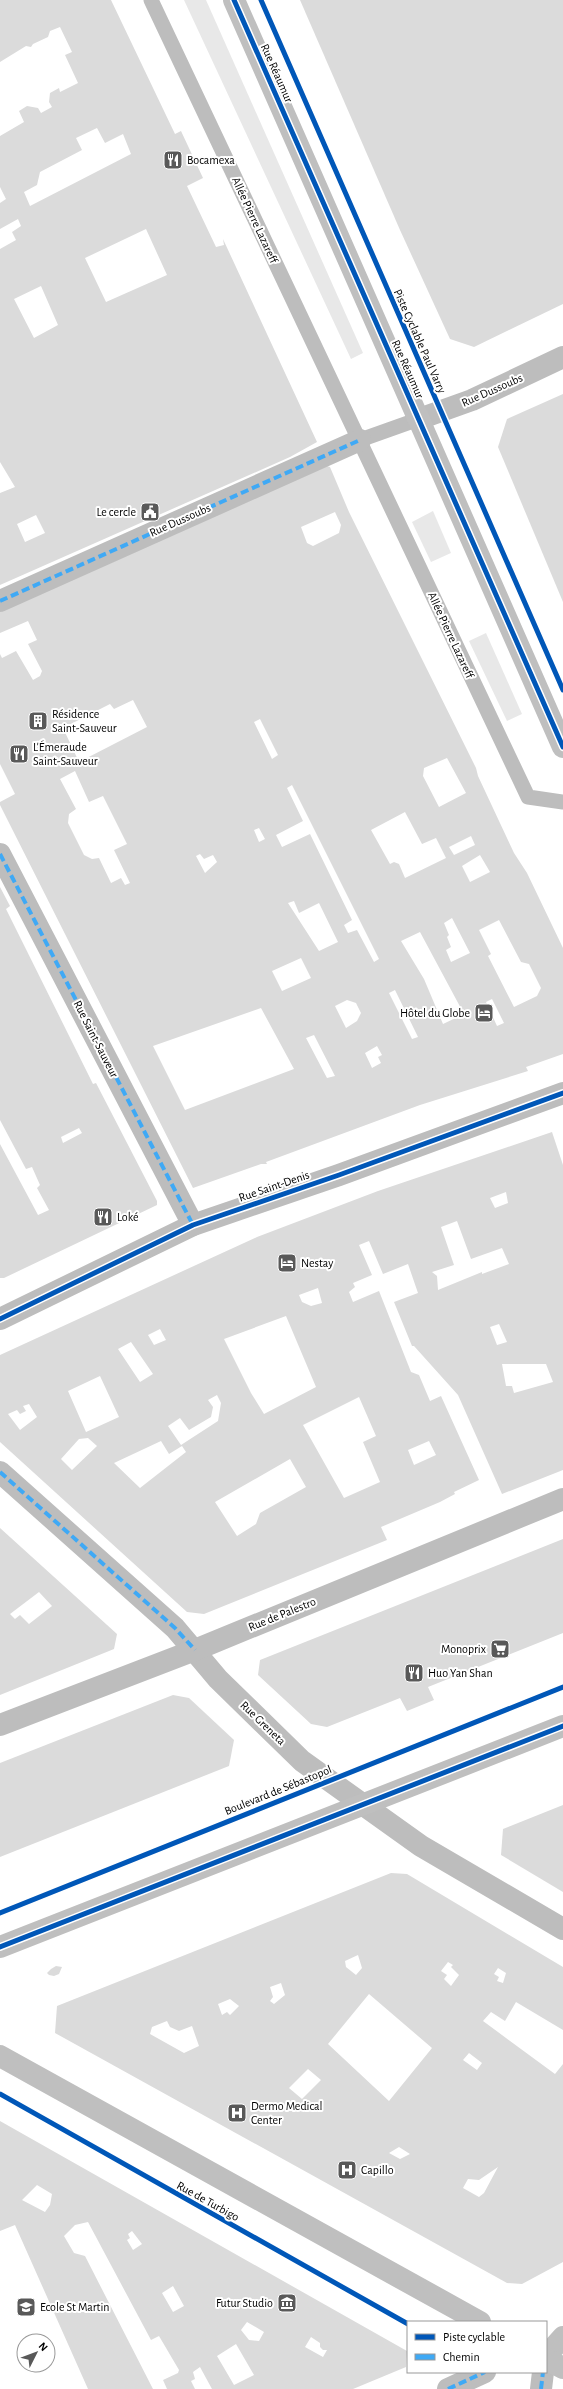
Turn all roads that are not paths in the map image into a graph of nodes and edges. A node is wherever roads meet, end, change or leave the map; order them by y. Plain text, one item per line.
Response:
1 (151, 0) edge
2 (234, 0) edge
3 (563, 357) edge
4 (419, 419) junction
5 (360, 440) junction
6 (0, 601) edge
7 (563, 747) edge
8 (563, 802) edge
9 (0, 854) edge
10 (563, 1093) edge
11 (193, 1225) junction
12 (0, 1319) edge
13 (0, 1472) edge
14 (563, 1499) edge
15 (195, 1650) junction
16 (0, 1725) edge
17 (563, 1726) edge
18 (362, 1806) junction
19 (563, 1929) edge
20 (0, 1947) edge
21 (0, 2056) edge
22 (478, 2321) edge
23 (563, 2337) edge
24 (547, 2356) edge
25 (547, 2358) edge
26 (563, 2368) edge
27 (483, 2373) edge
28 (543, 2373) edge
29 (448, 2389) edge
30 (541, 2389) edge

1 - 5 lane, Allée Pierre Lazareff
2 - 4 main road, Rue Réaumur
3 - 4 street, Rue Dussoubs
4 - 5 lane
4 - 7 main road, Rue Réaumur
5 - 6 street, Rue Dussoubs
5 - 8 lane, Allée Pierre Lazareff
9 - 11 street, Rue Saint-Sauveur
10 - 11 street, Rue Saint-Denis
11 - 12 street, Rue Saint-Denis
13 - 15 street, Rue Greneta
14 - 15 street, Rue de Palestro
15 - 16 street, Rue de Palestro
15 - 18 street, Rue Greneta
17 - 18 main road
18 - 19 street, Rue Greneta
18 - 20 main road
21 - 22 main road
23 - 24 main road
25 - 26 main road
27 - 29 street
28 - 30 street

